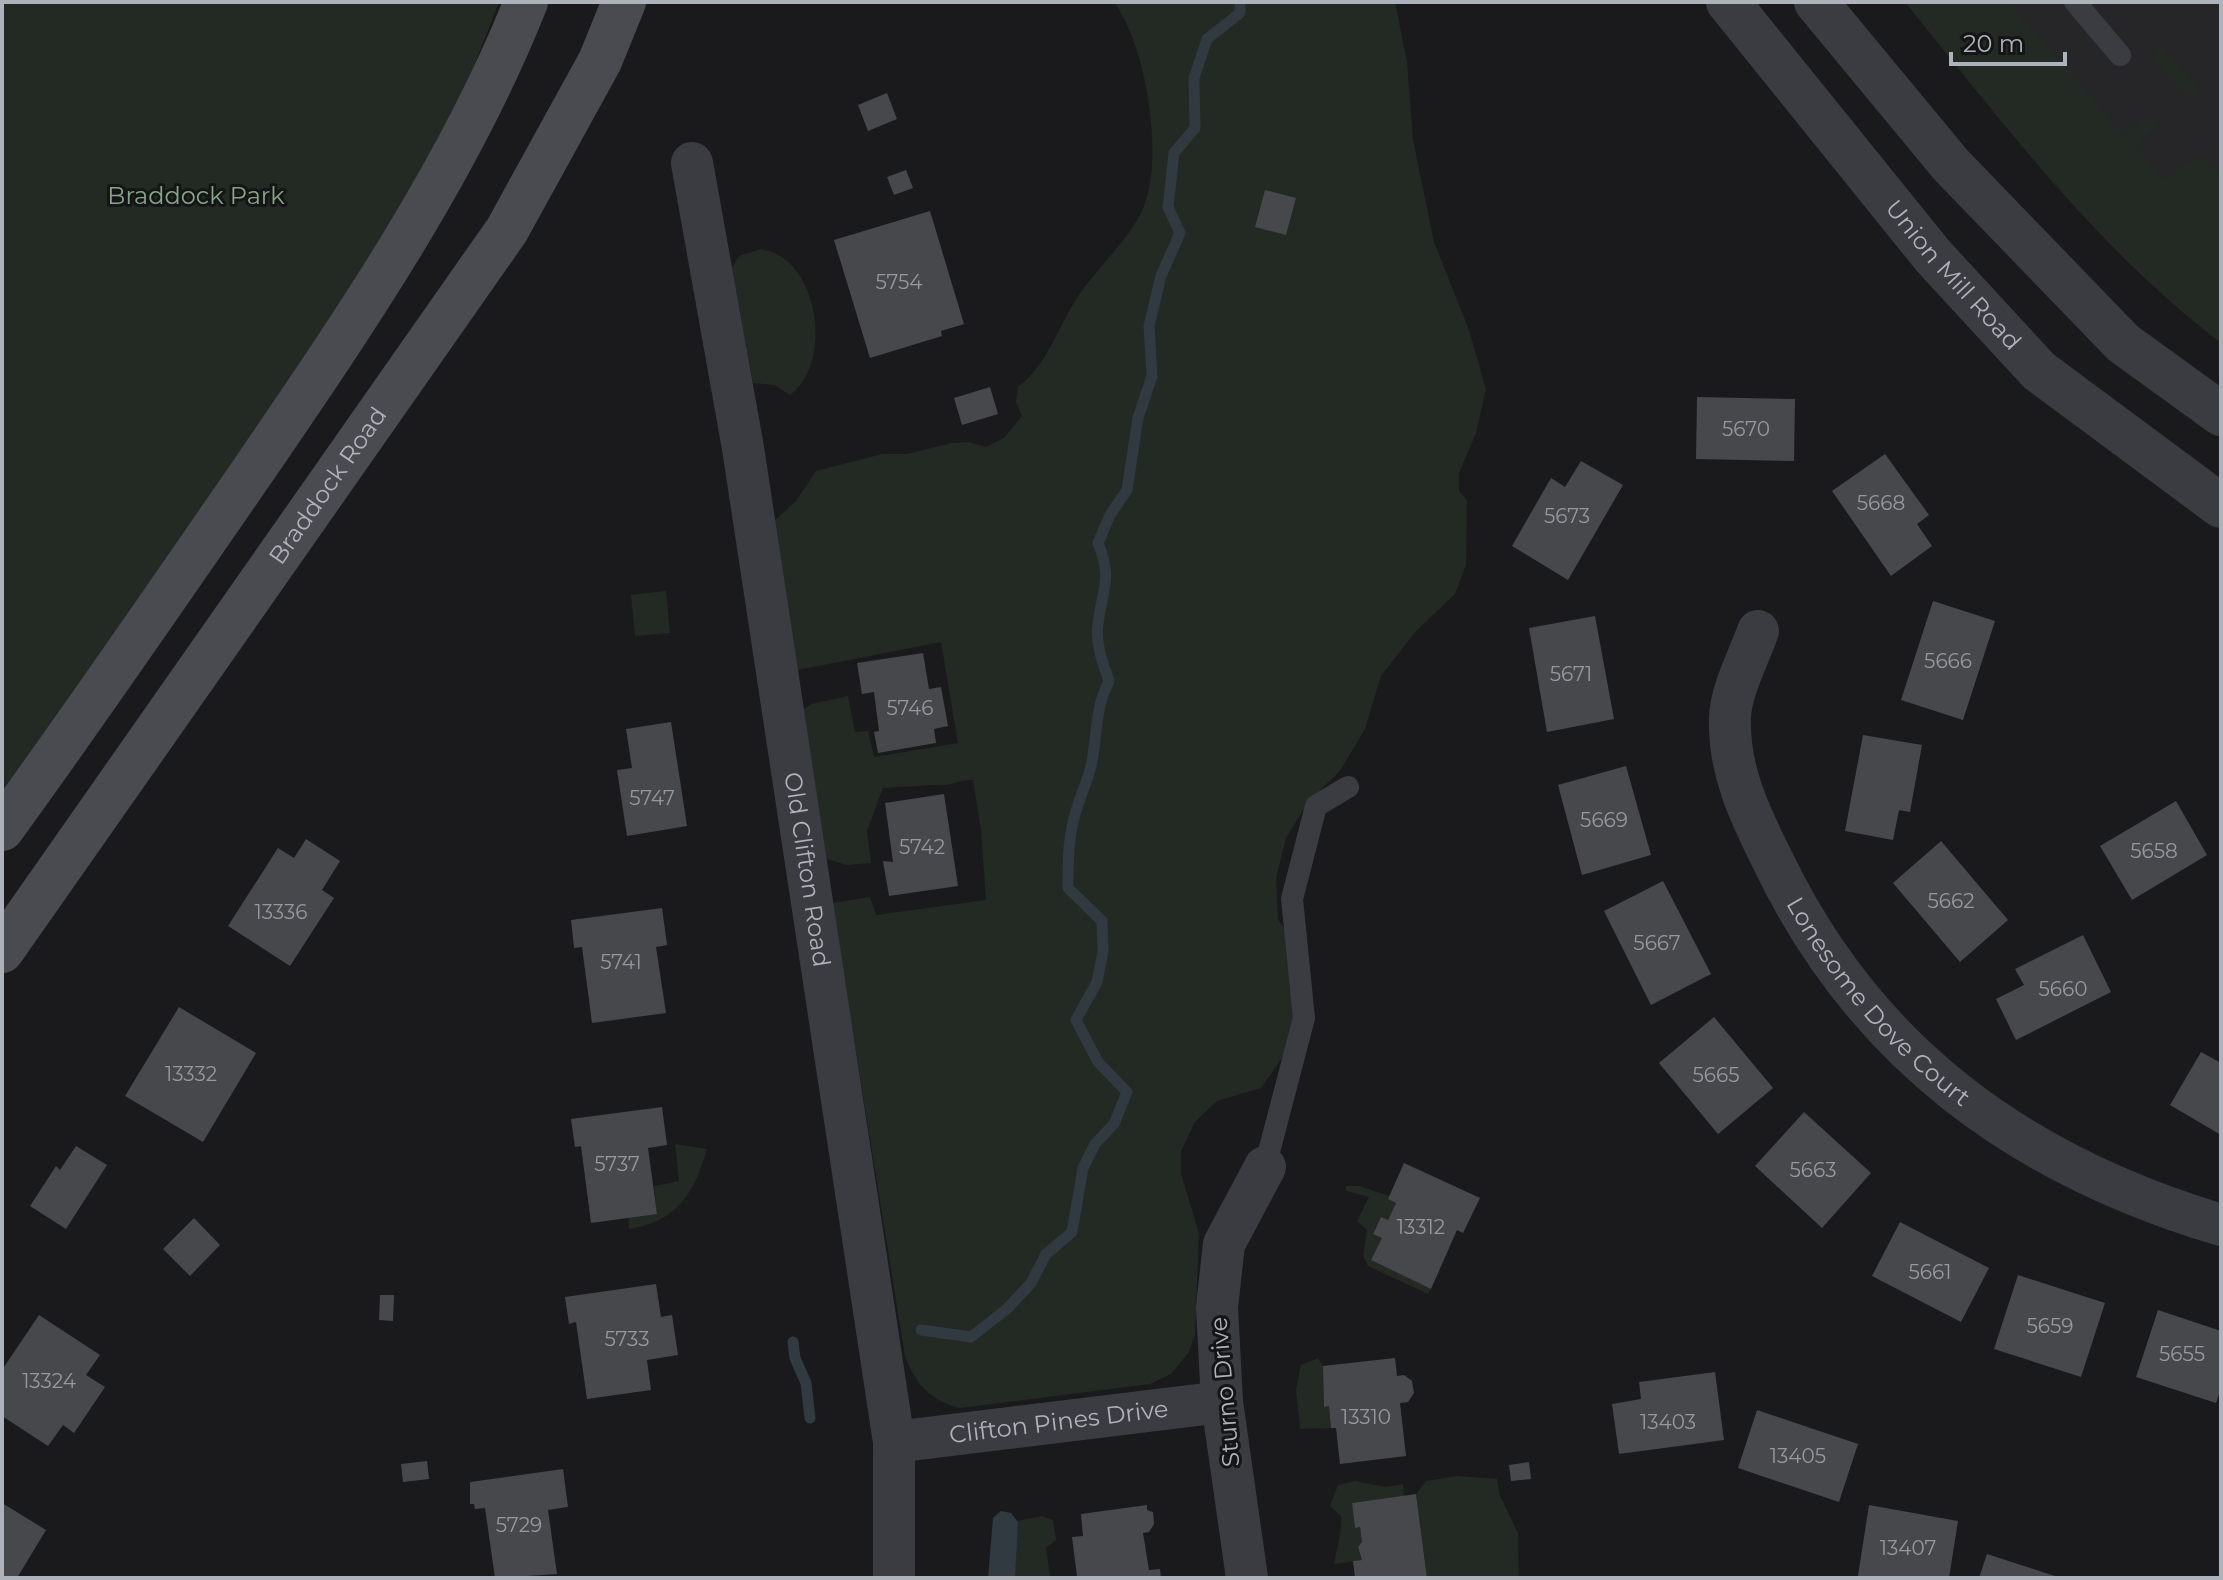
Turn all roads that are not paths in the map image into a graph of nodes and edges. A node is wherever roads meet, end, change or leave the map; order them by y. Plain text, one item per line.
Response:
1 (526, 2) edge
2 (624, 2) edge
3 (1728, 2) edge
4 (1816, 2) edge
5 (2075, 2) edge
6 (2120, 55) dead end
7 (692, 163) dead end
8 (2221, 414) edge
9 (2221, 506) edge
10 (1758, 631) dead end
11 (1348, 787) dead end
12 (2, 829) edge
13 (2, 951) edge
14 (1265, 1167) joint
15 (2221, 1225) edge
16 (1222, 1402) junction
17 (894, 1442) junction
18 (894, 1578) edge
19 (1247, 1578) edge

1 - 12 main road
2 - 13 main road, Braddock Road
3 - 9 street, Union Mill Road
4 - 8 street
5 - 6 lane
7 - 17 street, Old Clifton Road
10 - 15 street, Lonesome Dove Court
11 - 14 lane
14 - 16 street, Sturno Drive
16 - 17 street, Clifton Pines Drive
16 - 19 street, Sturno Drive
17 - 18 street, Old Clifton Road

